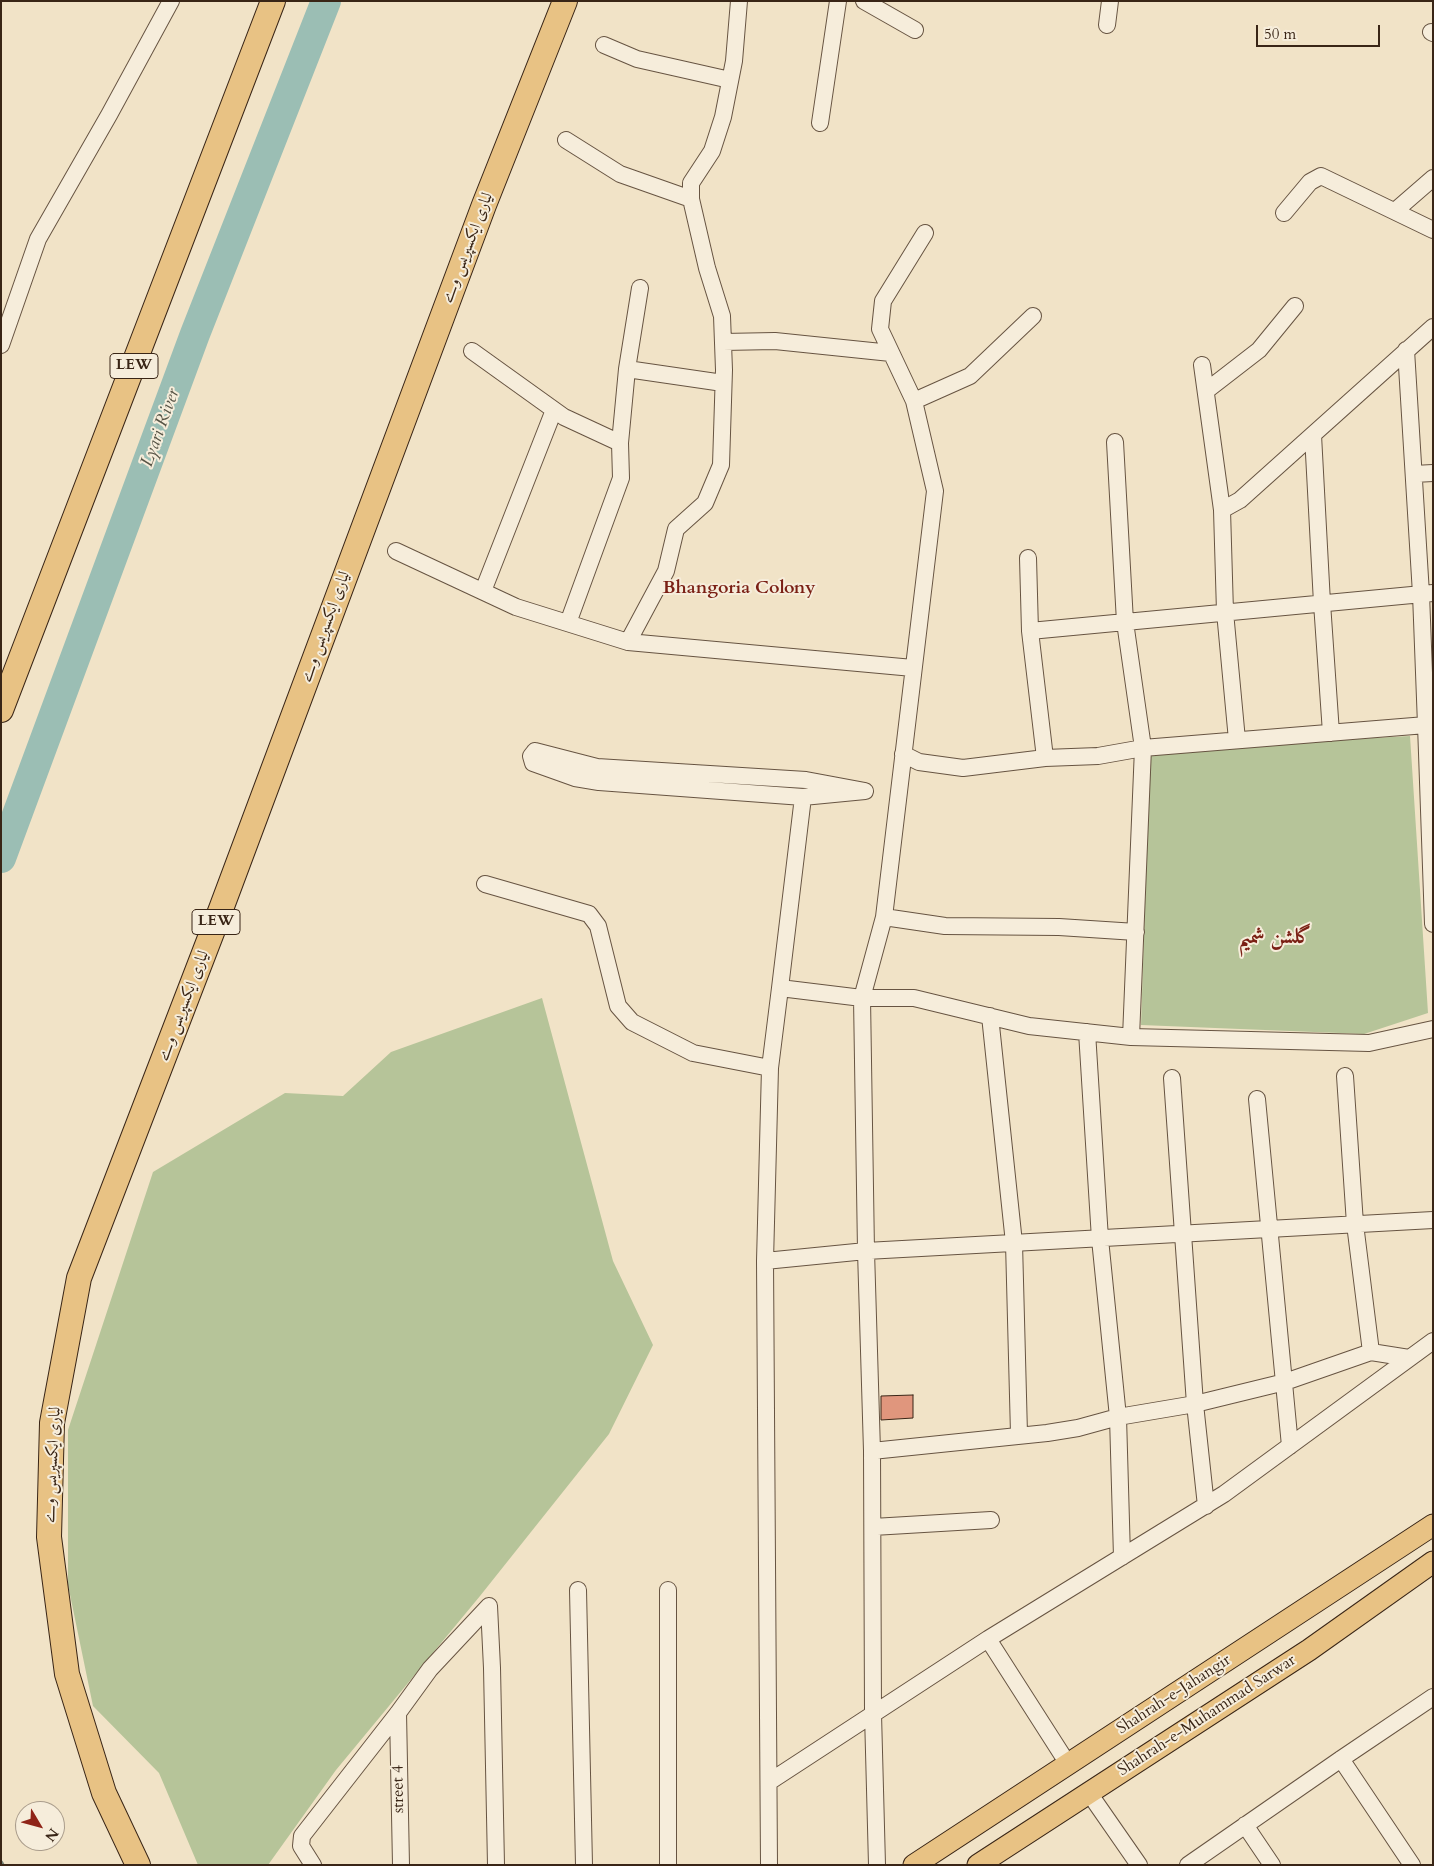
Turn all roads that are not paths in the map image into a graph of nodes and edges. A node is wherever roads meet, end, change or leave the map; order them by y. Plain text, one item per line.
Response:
1 (171, 1) edge
2 (273, 1) edge
3 (564, 1) edge
4 (739, 1) edge
5 (838, 1) edge
6 (864, 1) edge
7 (1110, 1) edge
8 (1106, 25) dead end
9 (915, 30) dead end
10 (604, 45) dead end
11 (730, 80) junction
12 (820, 124) dead end
13 (566, 140) dead end
14 (1433, 178) edge
15 (691, 199) junction
16 (1395, 212) junction
17 (1284, 213) dead end
18 (1433, 230) edge
19 (925, 233) dead end
20 (640, 288) dead end
21 (1295, 306) dead end
22 (1033, 316) dead end
23 (1433, 327) edge
24 (723, 342) junction
25 (1, 345) edge
26 (1406, 350) junction
27 (472, 351) dead end
28 (891, 354) junction
29 (1202, 365) dead end
30 (627, 369) junction
31 (723, 384) junction
32 (1206, 391) junction
33 (914, 401) junction
34 (554, 410) junction
35 (1313, 435) junction
36 (1115, 442) dead end
37 (620, 443) junction
38 (1433, 473) edge
39 (1414, 474) junction
40 (1222, 510) junction
41 (396, 551) dead end
42 (1028, 558) dead end
43 (483, 591) junction
44 (1427, 593) edge
45 (1322, 603) junction
46 (1224, 612) junction
47 (1125, 622) junction
48 (568, 623) junction
49 (1030, 631) junction
50 (628, 642) junction
51 (913, 668) junction
52 (1, 710) edge
53 (1426, 725) junction
54 (1331, 733) junction
55 (1237, 740) junction
56 (1143, 748) junction
57 (903, 754) junction
58 (1045, 758) junction
59 (803, 797) junction
60 (1431, 808) edge
61 (485, 884) dead end
62 (1432, 907) edge
63 (884, 917) junction
64 (1433, 924) edge
65 (1136, 932) junction
66 (780, 988) junction
67 (862, 998) junction
68 (990, 1016) junction
69 (1433, 1029) edge
70 (1087, 1032) junction
71 (1131, 1037) junction
72 (770, 1068) junction
73 (1344, 1076) dead end
74 (1172, 1078) dead end
75 (1257, 1099) dead end
76 (1433, 1220) edge
77 (1355, 1224) junction
78 (1270, 1229) junction
79 (1183, 1234) junction
80 (1100, 1238) junction
81 (1014, 1243) junction
82 (866, 1251) junction
83 (765, 1260) junction
84 (1433, 1341) edge
85 (1371, 1352) junction
86 (1409, 1358) junction
87 (1285, 1382) junction
88 (1194, 1404) junction
89 (1118, 1417) junction
90 (1019, 1434) junction
91 (1290, 1446) junction
92 (872, 1451) junction
93 (1206, 1506) junction
94 (992, 1520) dead end
95 (1433, 1526) edge
96 (873, 1527) junction
97 (1122, 1557) junction
98 (1433, 1562) edge
99 (578, 1590) dead end
100 (668, 1590) dead end
101 (988, 1639) junction
102 (1433, 1697) edge
103 (398, 1713) junction
104 (873, 1714) junction
105 (1341, 1759) junction
106 (1068, 1764) junction
107 (769, 1782) junction
108 (1089, 1793) junction
109 (1245, 1825) junction
110 (769, 1860) edge
111 (138, 1865) edge
112 (313, 1865) edge
113 (401, 1865) edge
114 (496, 1865) edge
115 (584, 1865) edge
116 (668, 1865) edge
117 (755, 1865) edge
118 (877, 1865) edge
119 (914, 1865) edge
120 (978, 1865) edge
121 (1138, 1865) edge
122 (1188, 1865) edge
123 (1272, 1865) edge
124 (1412, 1865) edge

1 - 25 street
2 - 52 highway, LEW
3 - 111 highway, لیاری ایکسپریس وے / LEW
4 - 11 street
5 - 12 street
6 - 9 street
7 - 8 street
10 - 11 street
11 - 15 street
13 - 15 street
14 - 16 street
15 - 24 street
16 - 17 street
16 - 18 street
19 - 28 street
20 - 30 street
21 - 32 street
22 - 33 street
23 - 26 street
24 - 28 street
24 - 31 street
26 - 35 street
26 - 39 street
27 - 34 street
28 - 33 street
29 - 32 street
30 - 31 street
30 - 37 street
31 - 50 street
32 - 40 street
33 - 51 street
34 - 37 street
34 - 43 street
35 - 40 street
35 - 45 street
36 - 47 street
37 - 48 street
38 - 39 street
39 - 44 street
40 - 46 street
41 - 43 street
42 - 49 street
43 - 48 street
44 - 45 street
44 - 53 street
45 - 46 street
45 - 54 street
46 - 47 street
46 - 55 street
47 - 49 street
47 - 56 street
48 - 50 street
49 - 58 street
50 - 51 street
51 - 57 street
53 - 54 street
53 - 60 street
54 - 55 street
55 - 56 street
56 - 58 street
56 - 65 street
57 - 58 street
57 - 63 street
59 - 59 street
59 - 66 street
60 - 62 street
61 - 72 street
62 - 64 street
63 - 65 street
63 - 67 street
65 - 71 street
66 - 67 street
66 - 72 street
67 - 68 street
67 - 82 street
68 - 70 street
68 - 81 street
69 - 71 street
70 - 71 street
70 - 80 street
72 - 83 street
73 - 77 street
74 - 79 street
75 - 78 street
76 - 77 street
77 - 78 street
77 - 85 street
78 - 79 street
78 - 87 street
79 - 80 street
79 - 88 street
80 - 81 street
80 - 89 street
81 - 82 street
81 - 90 street
82 - 83 street
82 - 92 street
83 - 107 street
84 - 86 street
85 - 86 street
85 - 87 street
86 - 91 street
87 - 88 street
87 - 91 street
88 - 89 street
88 - 93 street
89 - 90 street
89 - 97 street
90 - 92 street
91 - 93 street
92 - 96 street
93 - 97 street
94 - 96 street
95 - 106 main road, Shahrah-e-Jahangir
96 - 104 street
97 - 101 street
98 - 108 main road, Shahrah-e-Muhammad Sarwar
99 - 115 street
100 - 116 street
101 - 104 street
101 - 106 street
102 - 105 street
103 - 112 street
103 - 113 street, street 4
103 - 114 street
104 - 107 street
104 - 118 street
105 - 109 street
105 - 124 street
106 - 119 main road, Shahrah-e-Jahangir
107 - 110 street
108 - 120 main road, Shahrah-e-Muhammad Sarwar
108 - 121 street
109 - 122 street
109 - 123 street
110 - 117 street

